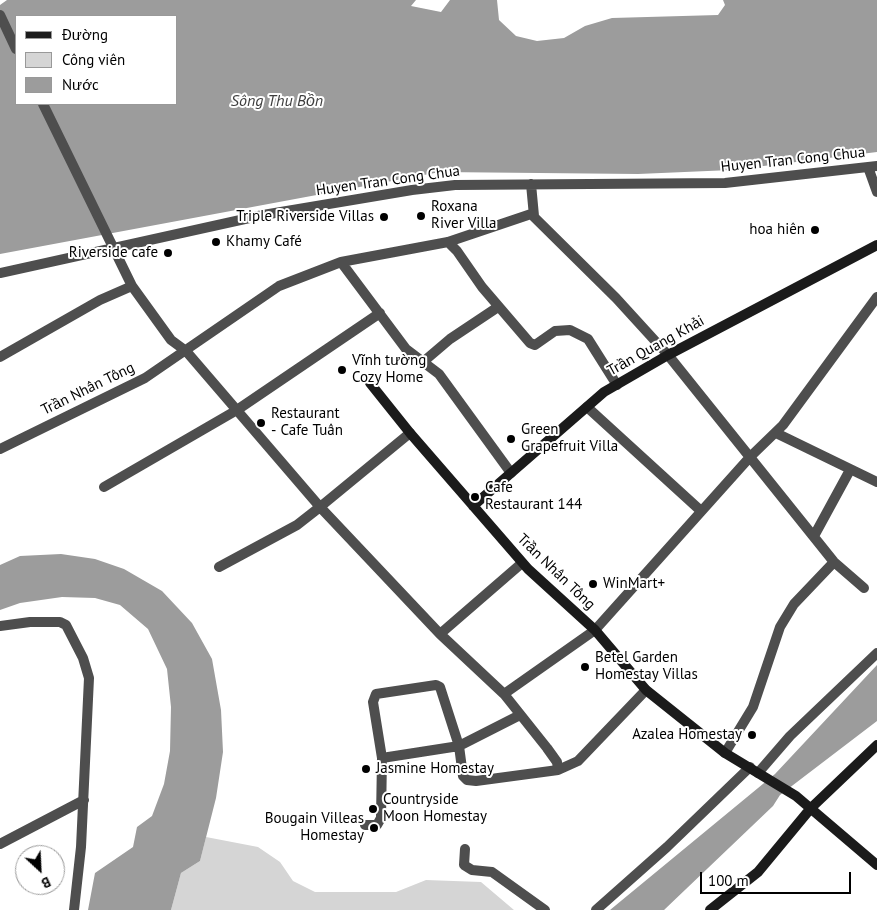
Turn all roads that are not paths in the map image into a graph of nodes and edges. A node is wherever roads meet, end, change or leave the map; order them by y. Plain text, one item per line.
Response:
1 (0, 15) edge
2 (15, 47) edge
3 (43, 105) edge
4 (872, 166) edge
5 (531, 184) junction
6 (877, 192) edge
7 (534, 216) junction
8 (448, 242) junction
9 (877, 245) edge
10 (341, 262) junction
11 (0, 273) edge
12 (132, 286) junction
13 (877, 297) edge
14 (498, 307) junction
15 (380, 313) junction
16 (186, 351) junction
17 (668, 355) junction
18 (0, 357) edge
19 (423, 362) junction
20 (370, 383) dead end
21 (617, 385) junction
22 (587, 407) junction
23 (237, 410) junction
24 (410, 433) junction
25 (776, 433) junction
26 (0, 449) edge
27 (750, 457) junction
28 (850, 470) junction
29 (511, 474) junction
30 (877, 482) edge
31 (104, 487) dead end
32 (473, 506) junction
33 (320, 507) junction
34 (701, 511) junction
35 (814, 536) junction
36 (834, 562) junction
37 (522, 563) junction
38 (219, 567) dead end
39 (864, 588) dead end
40 (0, 626) edge
41 (595, 630) junction
42 (440, 634) junction
43 (877, 653) edge
44 (646, 690) junction
45 (504, 694) junction
46 (520, 715) junction
47 (877, 745) edge
48 (459, 746) junction
49 (725, 753) junction
50 (382, 758) junction
51 (558, 770) junction
52 (756, 771) junction
53 (84, 800) junction
54 (811, 808) junction
55 (365, 825) dead end
56 (0, 844) edge
57 (465, 849) dead end
58 (877, 865) edge
59 (74, 910) edge
60 (545, 910) edge
61 (596, 910) edge
62 (710, 910) edge

1 - 2 street
3 - 12 street
4 - 5 street, Huyen Tran Cong Chua
4 - 6 street
5 - 7 street
5 - 11 street, Huyen Tran Cong Chua
7 - 8 street, Trần Nhân Tông
7 - 17 street
8 - 10 street, Trần Nhân Tông
8 - 14 street
9 - 17 street, Trần Quang Khải
10 - 15 street
10 - 16 street, Trần Nhân Tông
12 - 16 street
12 - 18 street
13 - 25 street
14 - 19 street
14 - 21 street
15 - 19 street
15 - 23 street
16 - 23 street
16 - 26 street, Trần Nhân Tông
17 - 21 street, Trần Quang Khải
17 - 27 street
19 - 29 street
20 - 24 street, Trần Nhân Tông
21 - 22 street, Trần Quang Khải
22 - 29 street, Trần Quang Khải
22 - 34 street
23 - 31 street
23 - 33 street
24 - 32 street, Trần Nhân Tông
24 - 33 street
25 - 27 street
25 - 28 street
27 - 34 street
27 - 35 street
28 - 30 street
28 - 35 street
29 - 32 street, Trần Quang Khải
32 - 37 street, Trần Nhân Tông
33 - 38 street
33 - 42 street
34 - 41 street
35 - 36 street
36 - 39 street
36 - 49 street
37 - 41 street, Trần Nhân Tông
37 - 42 street
40 - 53 street
41 - 44 street, Trần Nhân Tông
41 - 45 street
42 - 45 street
43 - 52 street
44 - 49 street, Trần Nhân Tông
44 - 51 street
45 - 46 street
46 - 48 street
46 - 51 street
47 - 54 street
48 - 50 street
48 - 50 street
48 - 51 street
49 - 52 street, Trần Nhân Tông
50 - 55 street
52 - 54 street, Trần Nhân Tông
52 - 61 street
53 - 56 street
53 - 59 street
54 - 58 street
54 - 62 street
57 - 60 street

